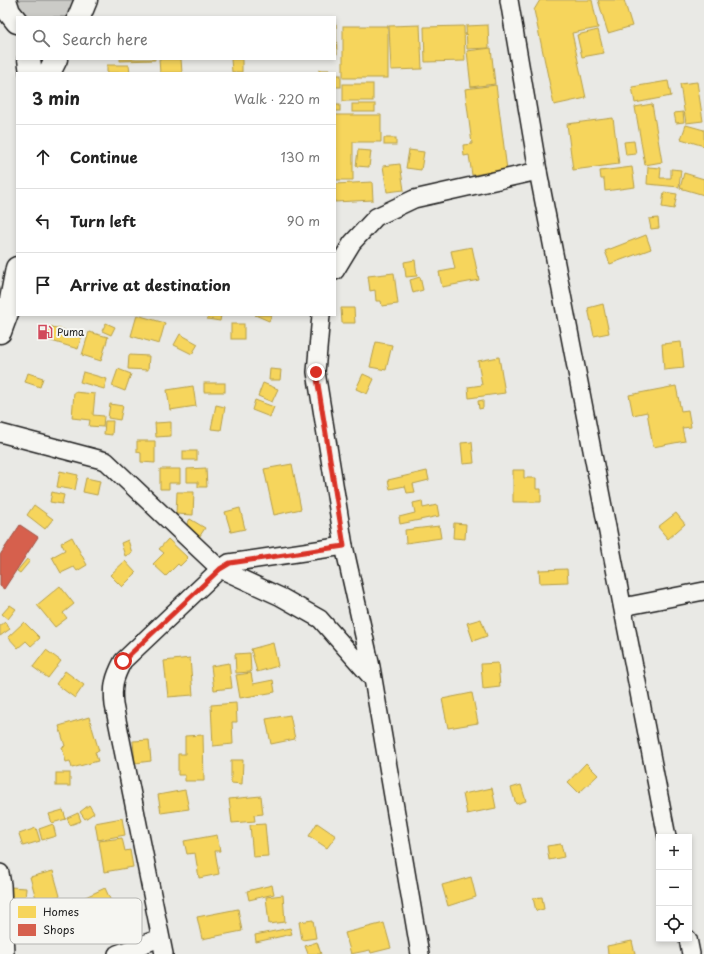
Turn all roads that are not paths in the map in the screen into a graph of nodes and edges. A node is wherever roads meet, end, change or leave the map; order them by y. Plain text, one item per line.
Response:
1 (6, 0) edge
2 (509, 0) edge
3 (11, 18) edge
4 (29, 60) edge
5 (56, 60) edge
6 (31, 72) edge
7 (50, 72) edge
8 (538, 171) junction
9 (336, 269) edge
10 (16, 273) edge
11 (321, 316) edge
12 (0, 332) edge
13 (0, 433) edge
14 (344, 546) junction
15 (220, 569) junction
16 (704, 591) edge
17 (623, 607) junction
18 (372, 678) junction
19 (666, 834) edge
20 (0, 874) edge
21 (689, 942) edge
22 (162, 946) edge
23 (5, 954) edge
24 (117, 954) edge
25 (420, 954) edge
26 (691, 954) edge

1 - 3 highway
2 - 8 street
4 - 6 highway
5 - 7 highway
8 - 9 street
8 - 17 street
10 - 12 highway
11 - 14 street
13 - 15 street
14 - 15 street
14 - 18 street
15 - 18 street
15 - 22 street
16 - 17 street
17 - 19 street
18 - 25 street
20 - 23 street
21 - 26 street
22 - 24 street

